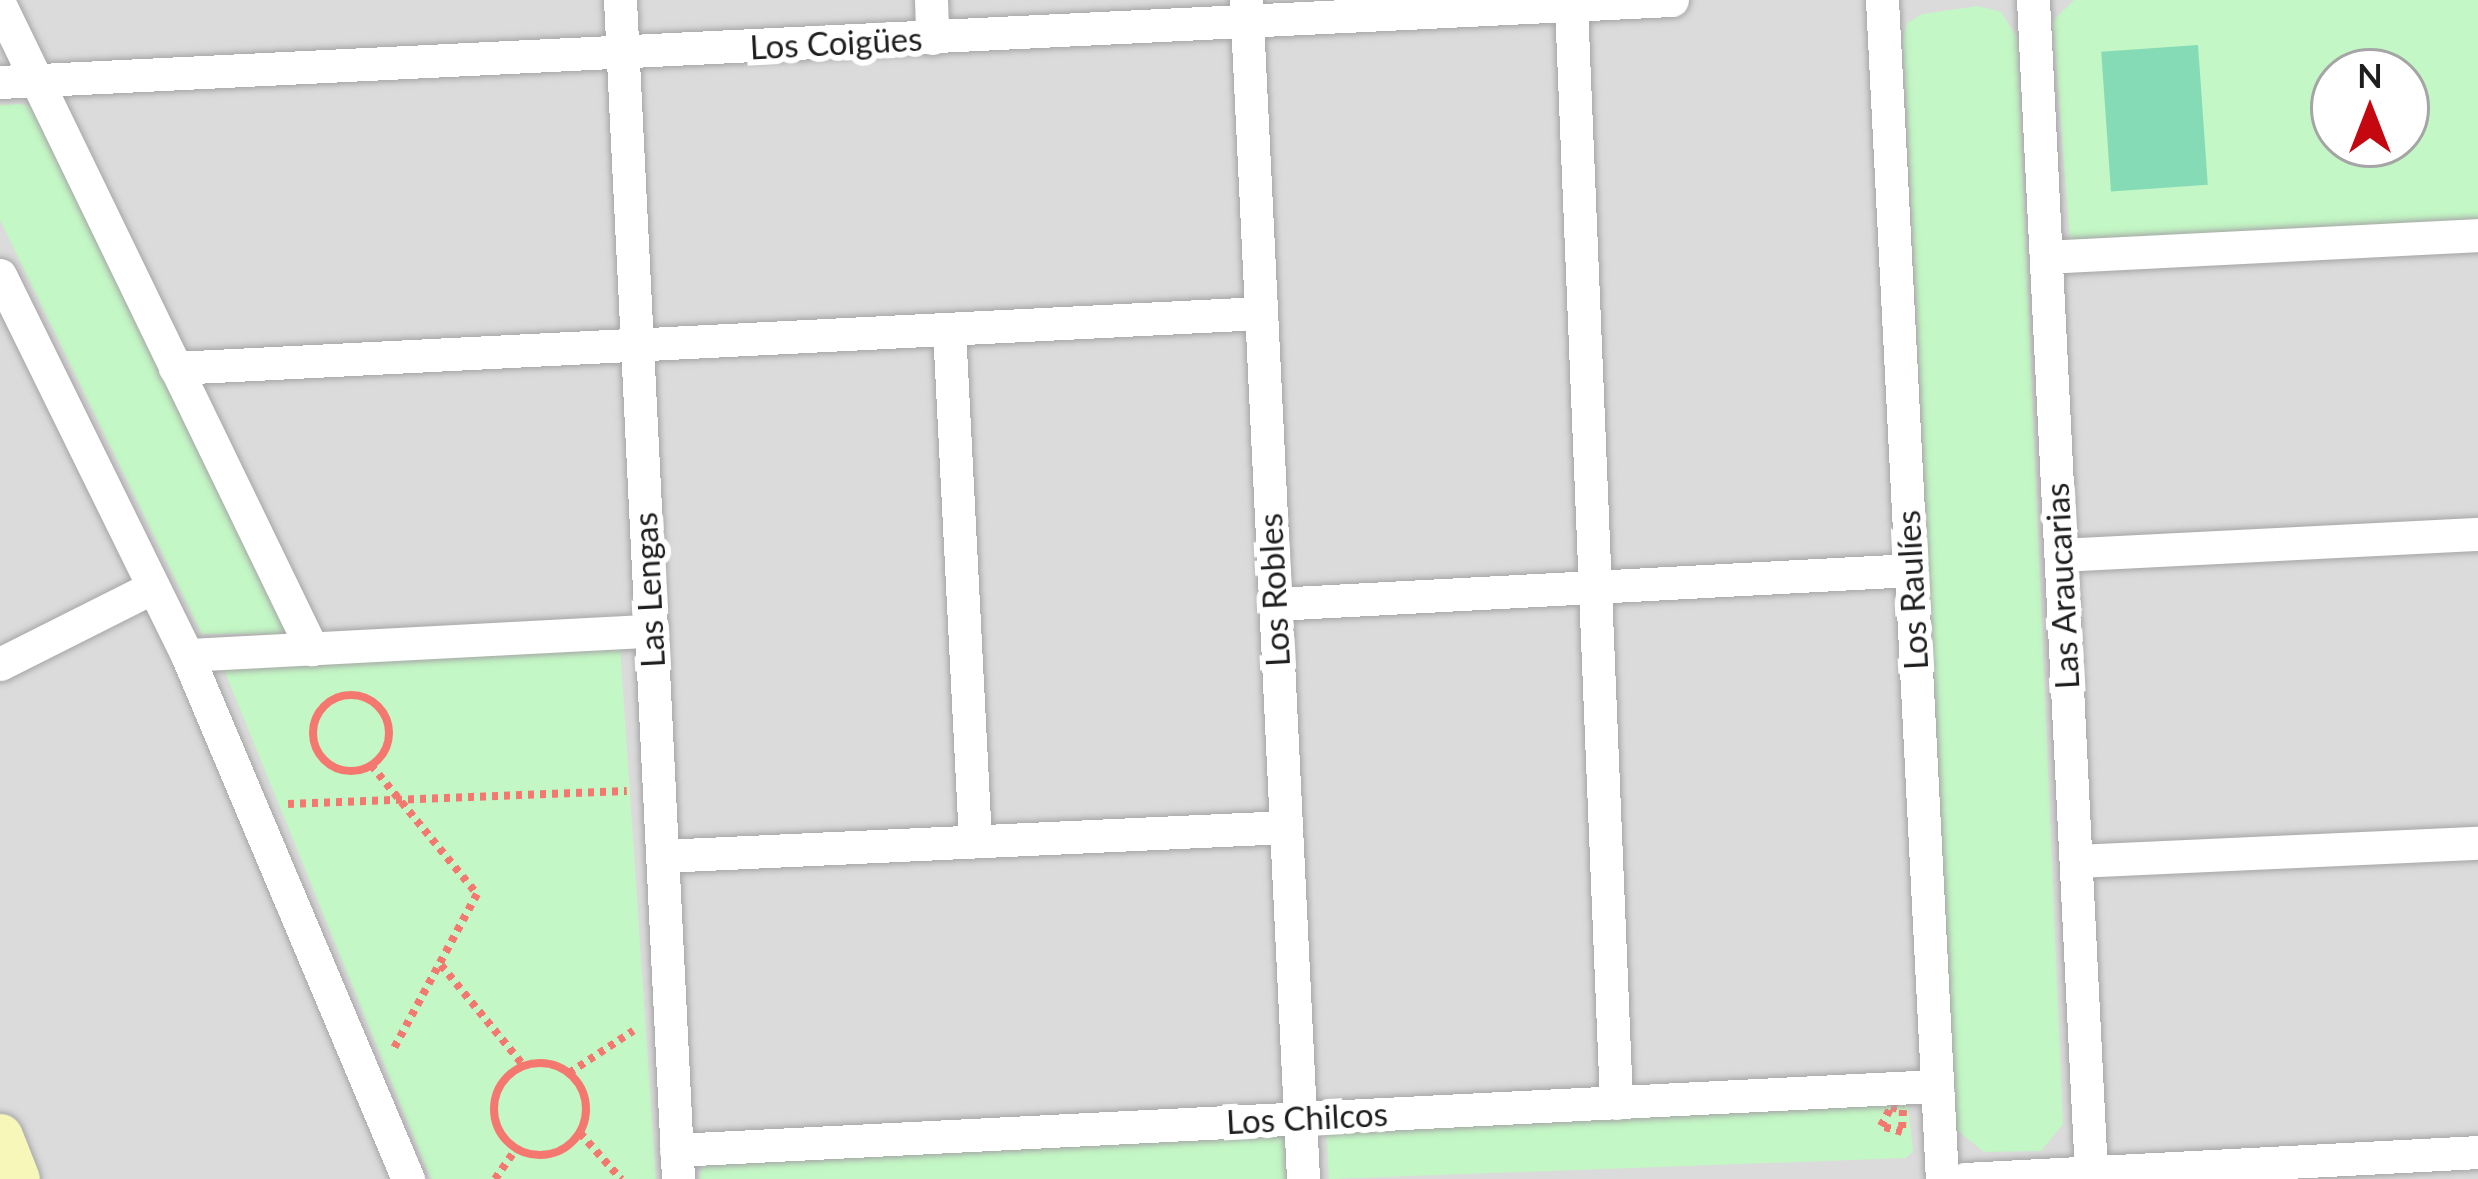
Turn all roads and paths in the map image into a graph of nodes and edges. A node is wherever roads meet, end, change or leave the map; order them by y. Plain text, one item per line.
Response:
1 (620, 0) edge
2 (931, 0) edge
3 (1672, 0) edge
4 (1882, 0) edge
5 (2033, 0) edge
6 (0, 5) edge
7 (1571, 5) junction
8 (1246, 11) edge
9 (932, 38) junction
10 (623, 54) junction
11 (35, 80) junction
12 (0, 82) edge
13 (2478, 235) edge
14 (2046, 257) junction
15 (0, 275) edge
16 (1261, 313) junction
17 (949, 328) junction
18 (637, 345) junction
19 (175, 368) junction
20 (2478, 534) edge
21 (2061, 555) junction
22 (1911, 570) junction
23 (153, 587) junction
24 (1594, 590) junction
25 (1275, 604) junction
26 (651, 631) junction
27 (312, 649) junction
28 (187, 655) junction
29 (0, 664) edge
30 (371, 765) junction
31 (659, 790) junction
32 (400, 800) junction
33 (251, 806) junction
34 (1286, 827) junction
35 (975, 840) junction
36 (2478, 843) edge
37 (662, 856) junction
38 (2076, 861) junction
39 (441, 964) junction
40 (669, 1006) junction
41 (523, 1065) junction
42 (569, 1073) junction
43 (1937, 1086) junction
44 (372, 1089) junction
45 (1616, 1102) junction
46 (1300, 1119) junction
47 (580, 1133) junction
48 (0, 1136) edge
49 (516, 1149) junction
50 (2478, 1152) edge
51 (677, 1165) edge
52 (2091, 1172) junction
53 (17, 1179) edge
54 (408, 1179) edge
55 (495, 1179) edge
56 (621, 1179) edge
57 (1303, 1179) edge
58 (1942, 1179) edge
59 (1965, 1179) edge

1 - 10 street, Las Lengas
2 - 9 street
3 - 7 street, Los Coigües
4 - 22 street, Los Raulíes
5 - 14 street, Las Araucarias
6 - 11 street
7 - 8 street, Los Coigües
7 - 24 street
8 - 9 street, Los Coigües
8 - 16 street, Los Robles
9 - 10 street, Los Coigües
10 - 11 street, Los Coigües
10 - 18 street, Las Lengas
11 - 12 street, Los Coigües
11 - 19 street
13 - 14 street
14 - 21 street, Las Araucarias
15 - 23 street
16 - 17 street
16 - 25 street, Los Robles
17 - 18 street
17 - 35 street
18 - 19 street
18 - 26 street, Las Lengas
19 - 27 street
20 - 21 street
21 - 38 street, Las Araucarias
22 - 24 street
22 - 43 street, Los Raulíes
23 - 28 street
23 - 29 street
24 - 25 street
24 - 45 street
25 - 34 street, Los Robles
26 - 27 street
26 - 31 street, Las Lengas
27 - 28 street
28 - 33 street
30 - 30 path
30 - 32 path
31 - 32 path
31 - 37 street, Las Lengas
32 - 33 path
32 - 39 path
33 - 44 street
34 - 35 street
34 - 46 street, Los Robles
35 - 37 street
36 - 38 street
37 - 40 street, Las Lengas
38 - 52 street, Las Araucarias
39 - 41 path
39 - 44 path
40 - 42 path
40 - 51 street, Las Lengas
41 - 42 path
41 - 49 path
42 - 47 path
43 - 45 street, Los Chilcos
43 - 58 street, Los Raulíes
44 - 54 street
45 - 46 street, Los Chilcos
46 - 51 street, Los Chilcos
46 - 57 street, Los Robles
47 - 49 path
47 - 56 path
48 - 53 main road
49 - 55 path
50 - 52 street
52 - 59 street

